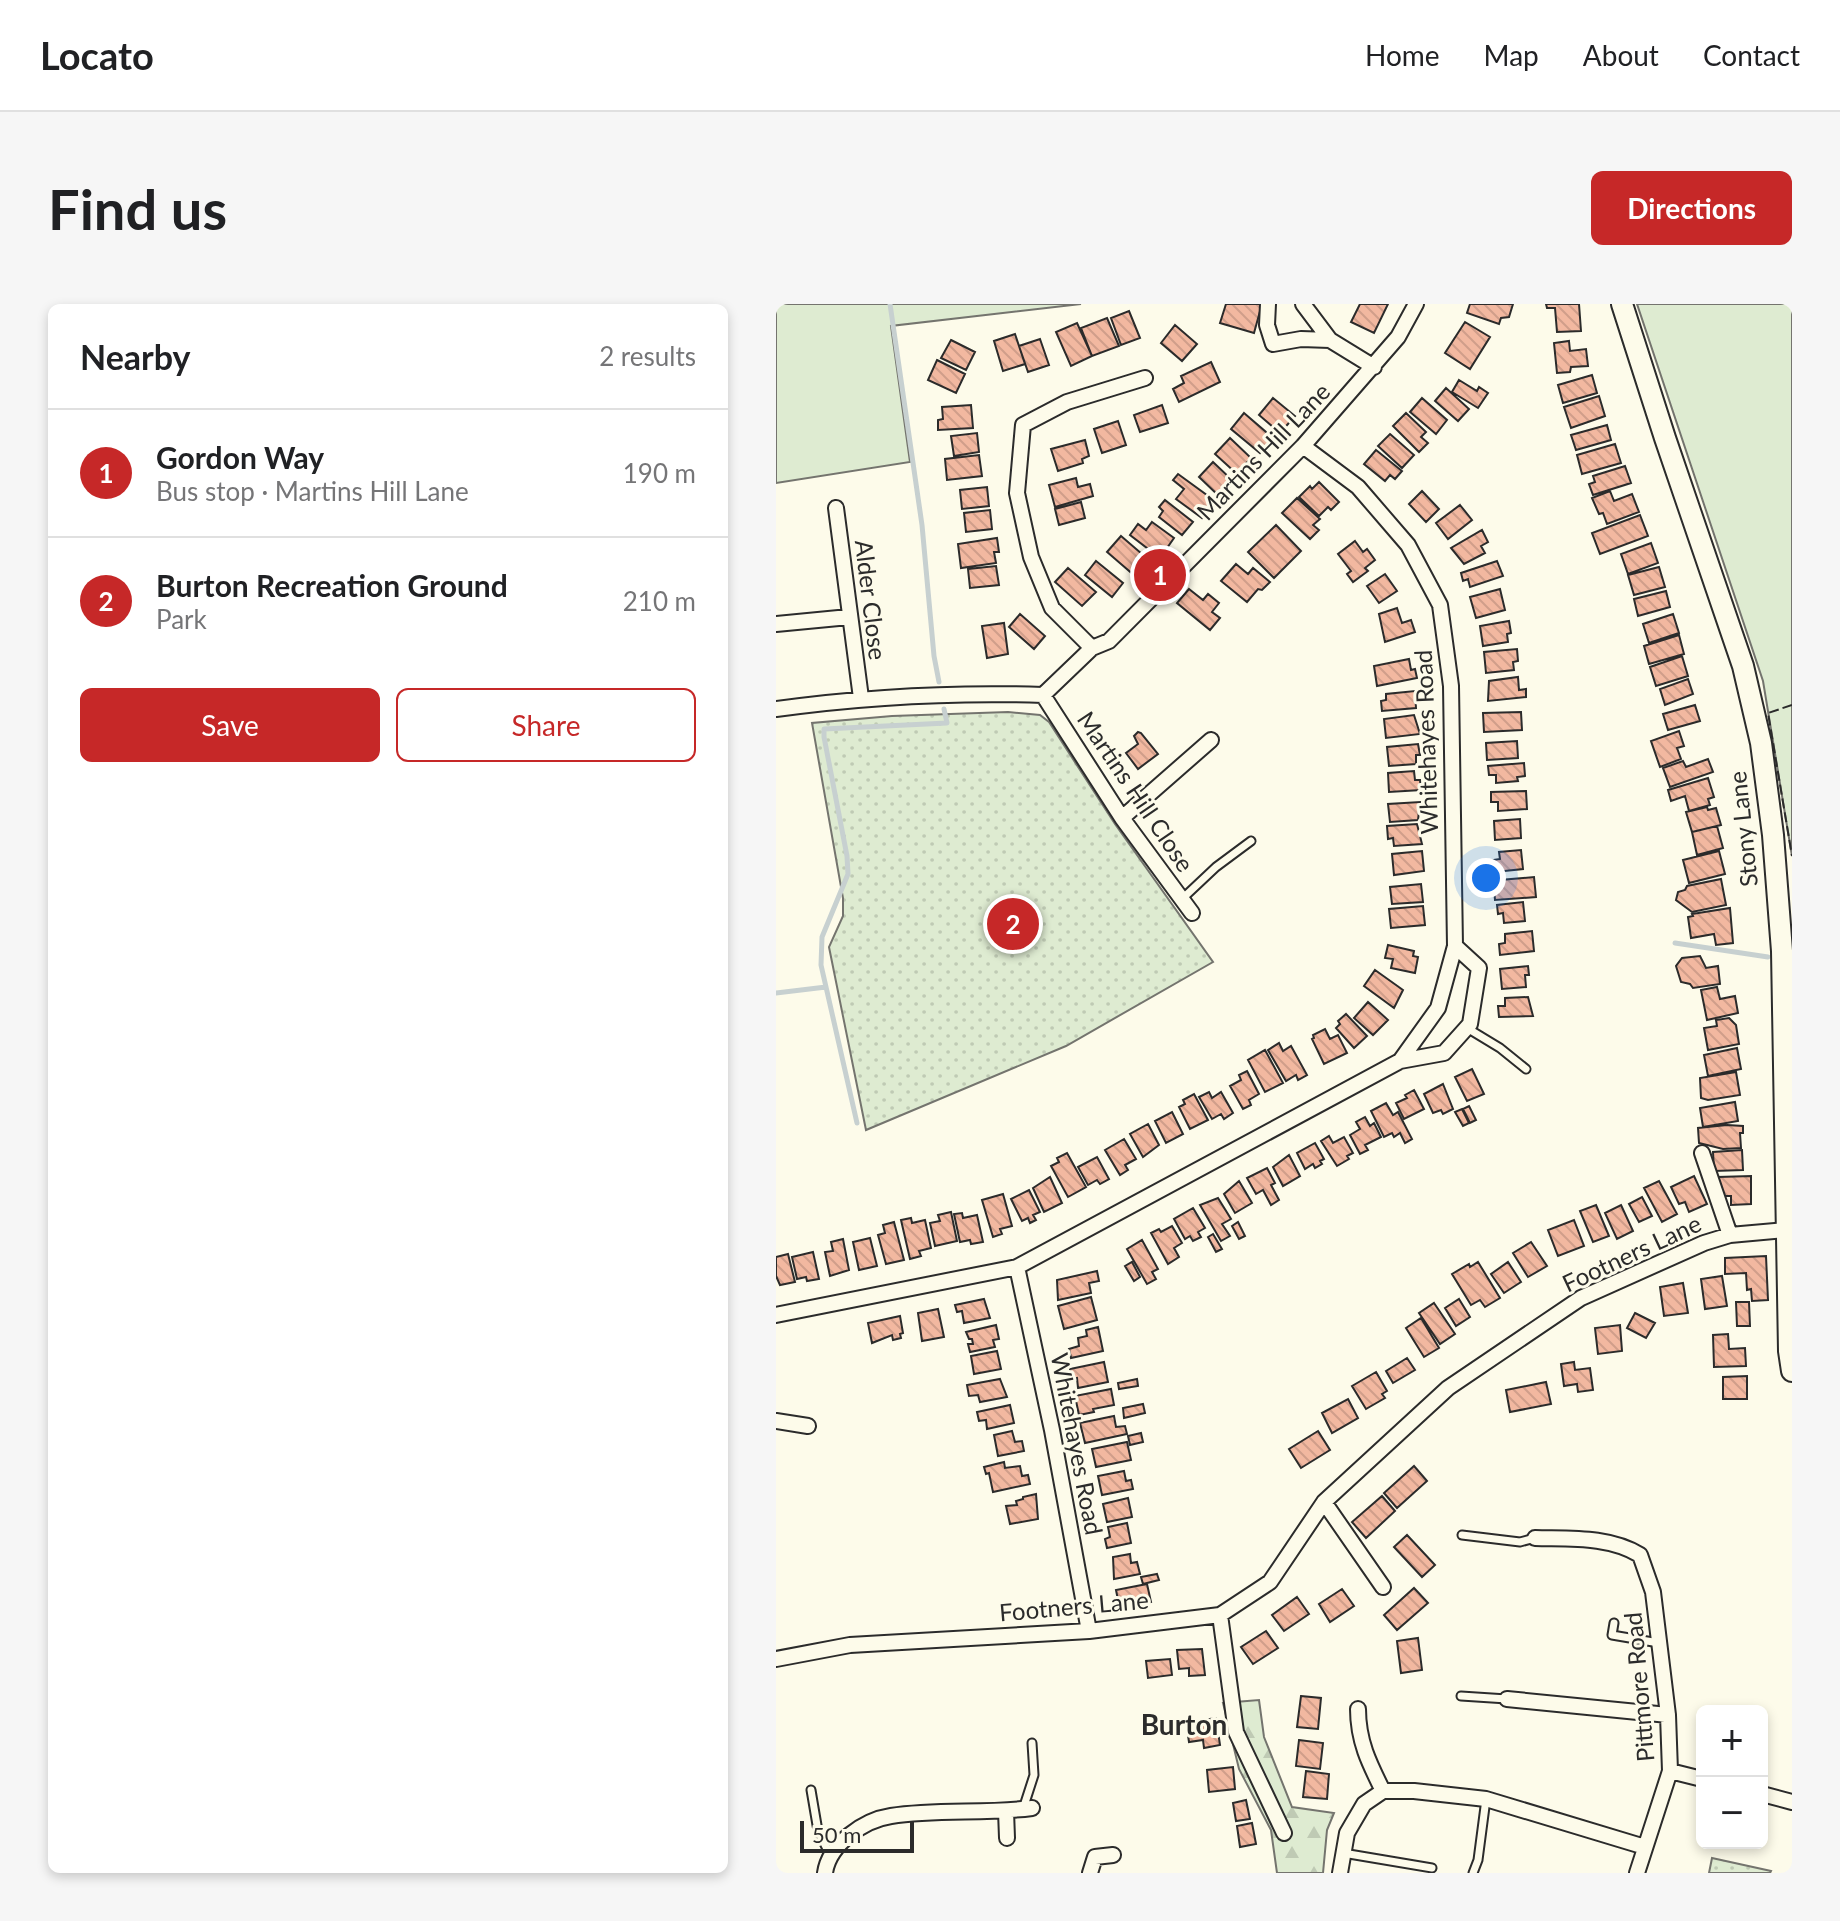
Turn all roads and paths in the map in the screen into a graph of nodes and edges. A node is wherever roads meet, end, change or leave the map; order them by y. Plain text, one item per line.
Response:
1 (1268, 304) edge
2 (1303, 304) edge
3 (1416, 304) edge
4 (1622, 304) edge
5 (1330, 340) junction
6 (1374, 367) junction
7 (1145, 378) dead end
8 (1303, 446) junction
9 (836, 508) dead end
10 (849, 617) junction
11 (776, 624) edge
12 (1092, 648) junction
13 (1043, 695) junction
14 (861, 698) junction
15 (776, 709) edge
16 (1211, 740) dead end
17 (1122, 818) junction
18 (1251, 841) dead end
19 (1182, 899) junction
20 (1192, 913) dead end
21 (1455, 946) junction
22 (1467, 1028) junction
23 (1400, 1061) junction
24 (1526, 1069) dead end
25 (1702, 1153) dead end
26 (1785, 1230) junction
27 (1730, 1235) junction
28 (1017, 1267) junction
29 (776, 1315) edge
30 (1792, 1371) edge
31 (776, 1421) edge
32 (808, 1426) dead end
33 (1324, 1502) junction
34 (1462, 1535) dead end
35 (1535, 1538) joint
36 (1383, 1587) dead end
37 (1220, 1615) junction
38 (1614, 1623) dead end
39 (1089, 1631) junction
40 (1659, 1643) junction
41 (776, 1659) edge
42 (1461, 1696) dead end
43 (1507, 1699) joint
44 (1358, 1709) dead end
45 (1668, 1715) junction
46 (1032, 1743) dead end
47 (1670, 1771) junction
48 (1696, 1778) edge
49 (811, 1790) dead end
50 (1383, 1791) junction
51 (1768, 1796) edge
52 (1486, 1799) junction
53 (1792, 1802) edge
54 (1028, 1808) joint
55 (1006, 1811) junction
56 (1284, 1833) dead end
57 (1007, 1838) dead end
58 (1645, 1847) junction
59 (1343, 1853) junction
60 (1113, 1855) dead end
61 (831, 1857) junction
62 (1432, 1868) dead end
63 (825, 1873) edge
64 (1090, 1873) edge
65 (1340, 1873) edge
66 (1473, 1873) edge
67 (1637, 1873) edge

1 - 5 street
2 - 5 street
3 - 6 street, Martins Hill Lane
4 - 26 main road, Stony Lane
5 - 6 street
6 - 8 street, Martins Hill Lane
7 - 12 street
8 - 12 street, Martins Hill Lane
8 - 21 street, Whitehayes Road
9 - 10 street, Alder Close
10 - 11 street
10 - 14 street, Alder Close
12 - 13 street, Martins Hill Lane
13 - 14 street
13 - 17 street, Martins Hill Close
14 - 15 street
16 - 17 street
17 - 19 street, Martins Hill Close
18 - 19 lane
19 - 20 street, Martins Hill Close
21 - 22 street
21 - 23 street, Whitehayes Road
22 - 23 street, Whitehayes Road
22 - 24 lane
23 - 28 street, Whitehayes Road
25 - 27 street
26 - 27 street, Footners Lane
26 - 30 main road, Stony Lane
27 - 33 street, Footners Lane
28 - 29 street, Whitehayes Road
28 - 39 street, Whitehayes Road
31 - 32 street
33 - 36 street
33 - 37 street, Footners Lane
34 - 35 lane
35 - 40 street, Pittmore Road
37 - 39 street, Footners Lane
37 - 56 street
38 - 40 lane
39 - 41 street, Footners Lane
40 - 45 street, Pittmore Road
42 - 43 lane
43 - 45 street
44 - 50 street
45 - 47 street, Pittmore Road
46 - 54 lane
47 - 48 street
47 - 58 street, Pittmore Road
49 - 61 lane
50 - 52 street
50 - 59 street
51 - 53 street
52 - 58 street
52 - 66 lane
54 - 55 street
55 - 57 street
55 - 61 street
58 - 67 street, Pittmore Road
59 - 62 lane
59 - 65 street
60 - 64 street
61 - 63 street

